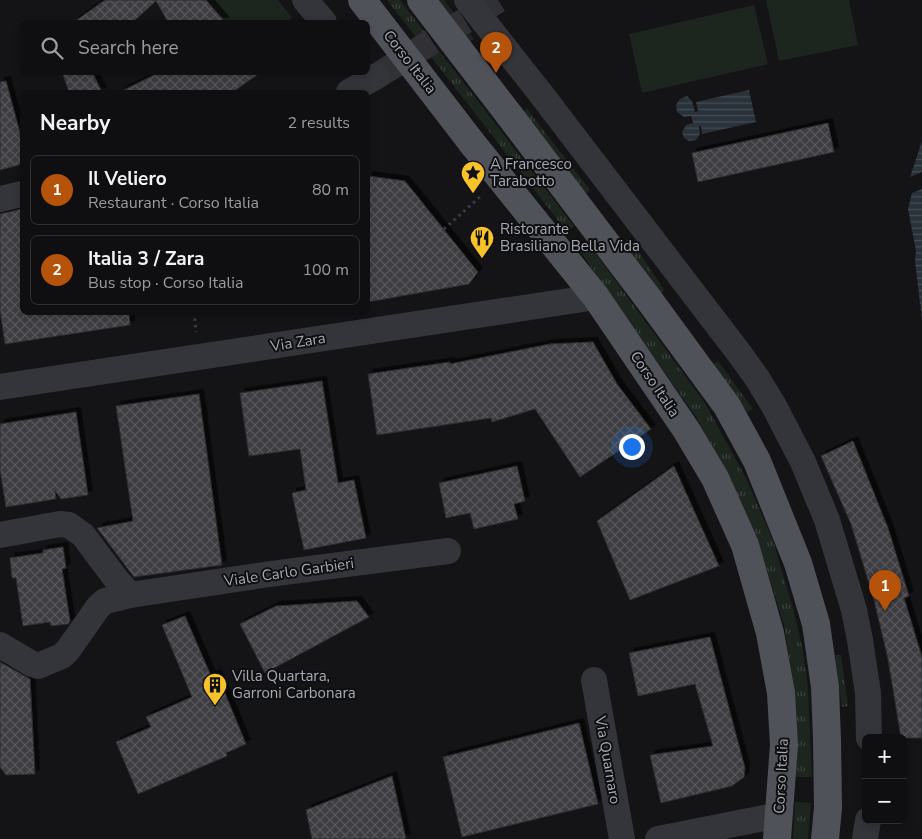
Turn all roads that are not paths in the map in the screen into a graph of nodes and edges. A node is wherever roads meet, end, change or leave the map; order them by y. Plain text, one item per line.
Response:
1 (306, 0) edge
2 (362, 0) edge
3 (421, 0) edge
4 (467, 0) edge
5 (322, 20) edge
6 (343, 75) edge
7 (377, 76) tunnel mouth
8 (345, 90) edge
9 (352, 90) edge
10 (20, 194) edge
11 (0, 199) edge
12 (596, 297) junction
13 (0, 387) edge
14 (0, 535) edge
15 (448, 551) dead end
16 (130, 594) junction
17 (0, 644) edge
18 (594, 680) dead end
19 (870, 734) edge
20 (867, 824) edge
21 (778, 827) edge
22 (622, 839) edge
23 (658, 839) edge
24 (825, 839) edge
25 (865, 839) edge

1 - 5 street
2 - 12 main road, Corso Italia, bridge
3 - 24 main road, bridge
4 - 19 street, bridge
6 - 8 street
7 - 9 street
10 - 11 street
12 - 13 street, Via Zara
12 - 21 main road, Corso Italia
14 - 16 street
15 - 16 street, Viale Carlo Garbieri
16 - 17 street, Viale Carlo Garbieri
18 - 22 street, Via Quarnaro
20 - 25 street
21 - 23 street

